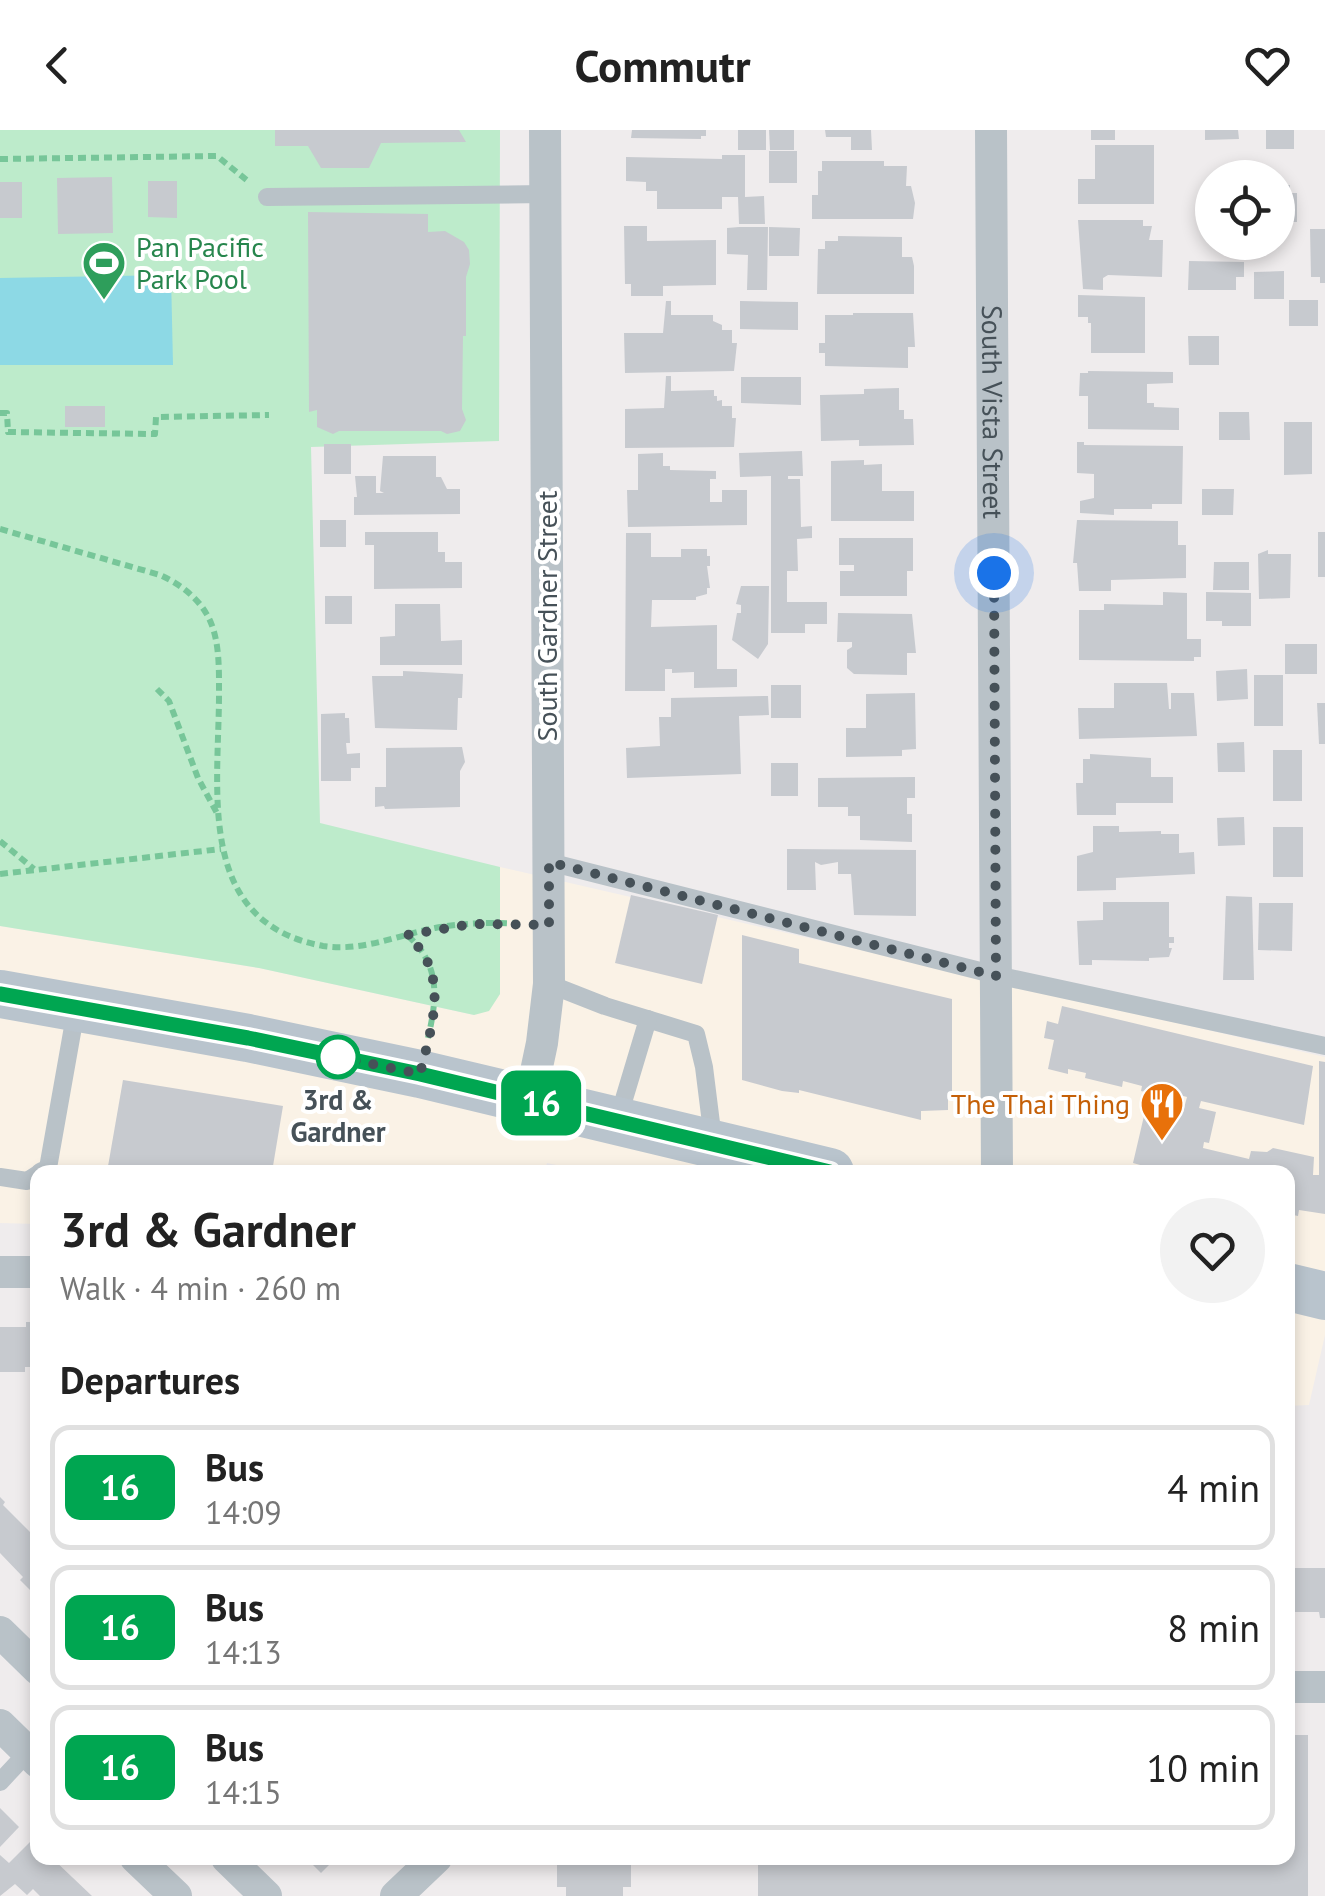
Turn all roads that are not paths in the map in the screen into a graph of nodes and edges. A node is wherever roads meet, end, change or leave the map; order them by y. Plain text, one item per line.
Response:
1 (545, 130) edge
2 (992, 130) edge
3 (545, 194) junction
4 (267, 197) road end
5 (549, 862) junction
6 (996, 976) junction
7 (549, 984) junction
8 (0, 994) edge
9 (77, 1008) junction
10 (648, 1019) junction
11 (1325, 1046) edge
12 (530, 1100) junction
13 (617, 1121) junction
14 (713, 1145) junction
15 (49, 1165) edge
16 (800, 1165) edge
17 (997, 1165) edge
18 (0, 1177) edge
19 (30, 1179) edge
20 (0, 1272) edge
21 (30, 1272) edge
22 (1295, 1288) edge
23 (1325, 1296) edge
24 (0, 1632) edge
25 (30, 1661) edge
26 (1295, 1687) edge
27 (1325, 1687) edge
28 (0, 1725) edge
29 (30, 1749) edge
30 (30, 1756) edge
31 (0, 1782) edge
32 (143, 1865) edge
33 (234, 1865) edge
34 (429, 1865) edge
35 (176, 1896) edge
36 (266, 1896) edge
37 (396, 1896) edge

1 - 3 street, South Gardner Street
2 - 6 street, South Vista Street
3 - 4 lane
3 - 5 street, South Gardner Street
5 - 6 lane
5 - 7 street, South Gardner Street
6 - 11 lane
6 - 17 street, South Vista Street
7 - 10 lane
7 - 12 street, South Gardner Street
8 - 9 main road
9 - 12 main road
9 - 15 lane
10 - 13 lane
10 - 14 lane
12 - 13 main road
13 - 14 main road
14 - 16 main road
18 - 19 lane
20 - 21 street
22 - 23 main road
24 - 25 street
26 - 27 street
28 - 29 street
30 - 31 lane
32 - 35 street
33 - 36 street
34 - 37 street

